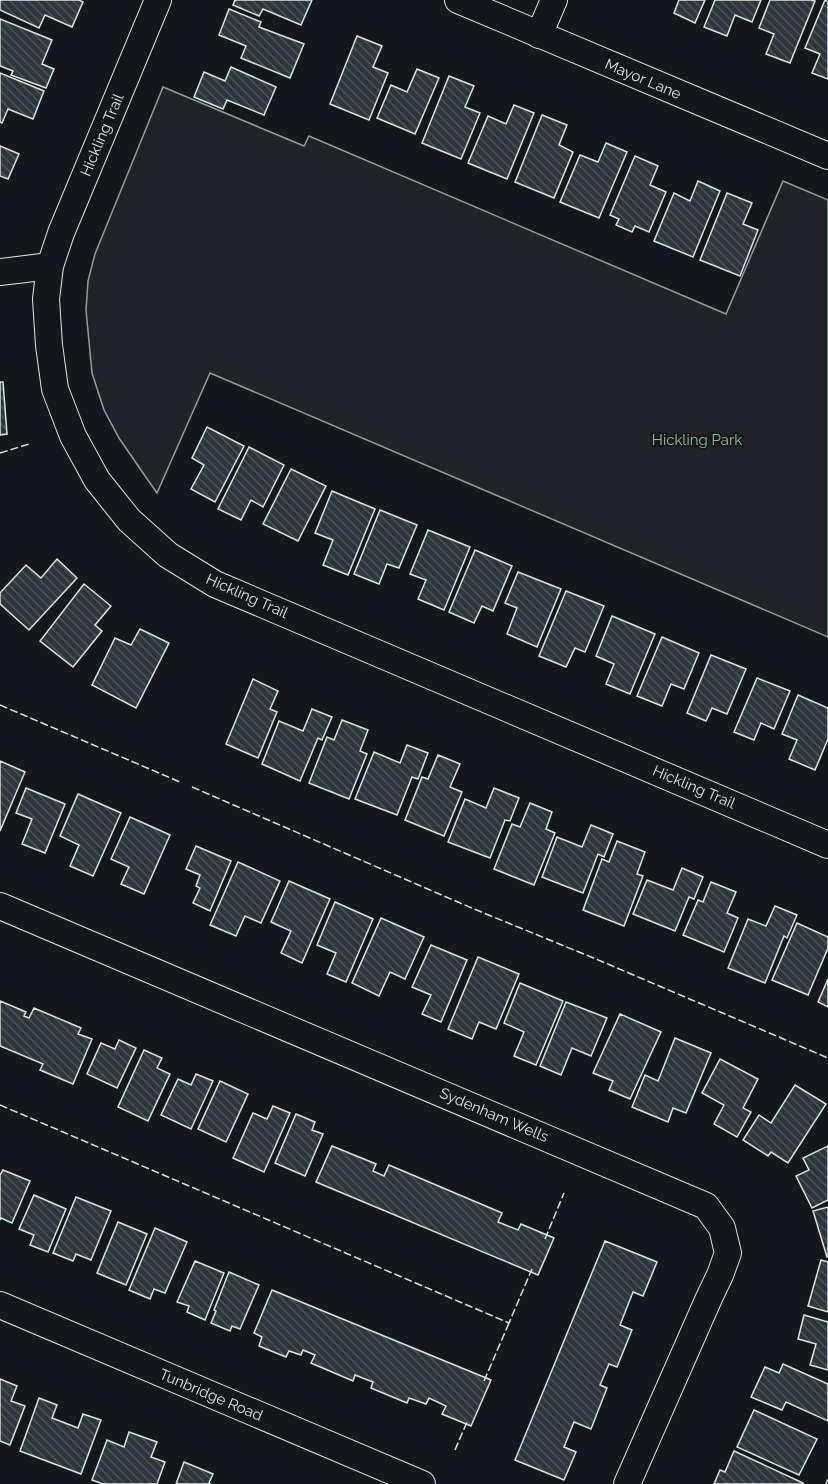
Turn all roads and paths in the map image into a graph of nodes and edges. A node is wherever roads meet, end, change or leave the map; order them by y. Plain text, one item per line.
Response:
1 (158, 0) edge
2 (458, 0) edge
3 (554, 0) edge
4 (539, 35) junction
5 (828, 156) edge
6 (50, 266) junction
7 (0, 272) edge
8 (828, 845) edge
9 (0, 906) edge
10 (0, 1305) edge
11 (422, 1484) edge
12 (627, 1484) edge

1 - 6 street, Hickling Trail
2 - 4 street, Mayor Lane
3 - 4 street
4 - 5 street, Mayor Lane
6 - 7 street
6 - 8 street, Hickling Trail
9 - 12 street, Sydenham Wells
10 - 11 street, Tunbridge Road

